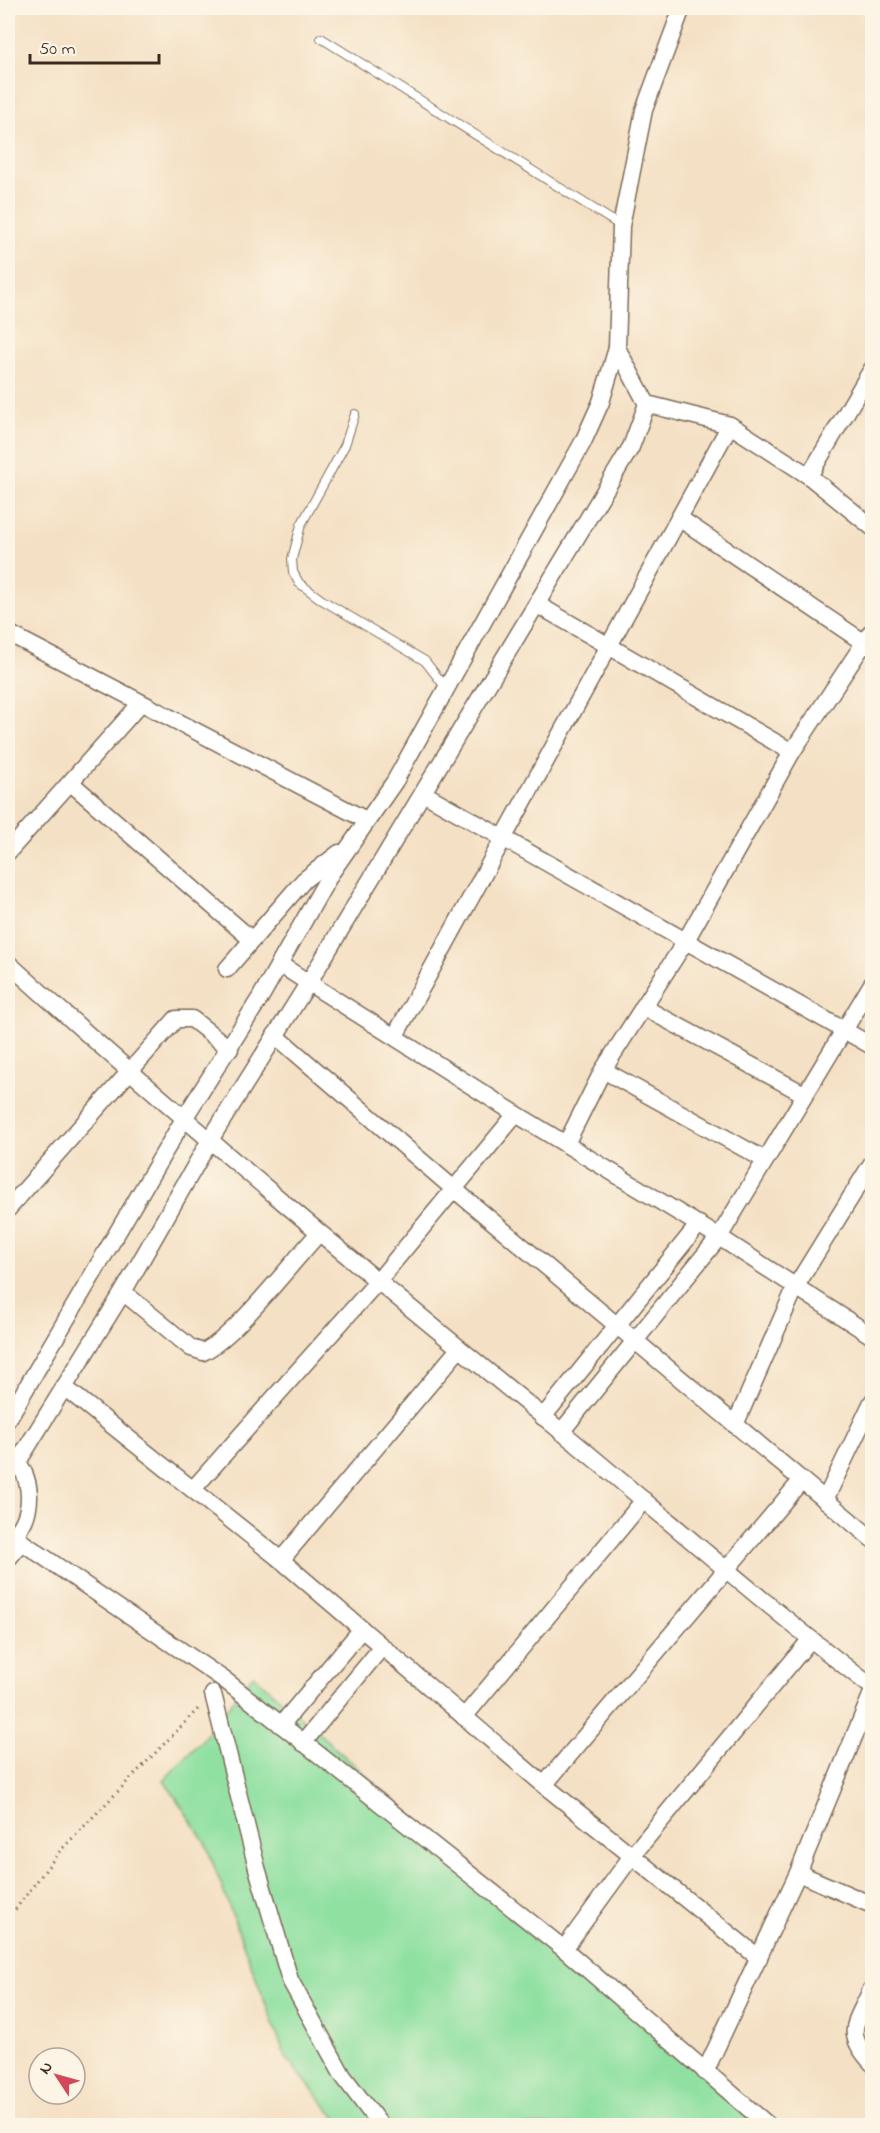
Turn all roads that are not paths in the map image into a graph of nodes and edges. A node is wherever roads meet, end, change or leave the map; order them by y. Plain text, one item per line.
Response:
1 (682, 8) edge
2 (321, 38) dead end
3 (621, 226) junction
4 (617, 348) junction
5 (873, 369) edge
6 (647, 404) junction
7 (355, 414) dead end
8 (730, 425) junction
9 (809, 476) junction
10 (679, 518) junction
11 (873, 527) edge
12 (538, 605) junction
13 (8, 633) edge
14 (870, 641) edge
15 (609, 645) junction
16 (446, 688) junction
17 (140, 704) junction
18 (792, 752) junction
19 (71, 783) junction
20 (423, 793) junction
21 (366, 820) junction
22 (502, 840) junction
23 (348, 848) junction
24 (8, 852) edge
25 (252, 940) junction
26 (685, 942) junction
27 (8, 963) edge
28 (279, 964) junction
29 (227, 969) dead end
30 (309, 982) junction
31 (873, 984) edge
32 (643, 1007) junction
33 (843, 1030) junction
34 (275, 1035) junction
35 (395, 1036) junction
36 (873, 1046) edge
37 (230, 1048) junction
38 (603, 1070) junction
39 (128, 1072) junction
40 (804, 1094) junction
41 (516, 1114) junction
42 (185, 1117) junction
43 (210, 1140) junction
44 (566, 1144) junction
45 (765, 1160) junction
46 (873, 1163) edge
47 (455, 1190) junction
48 (8, 1209) edge
49 (699, 1224) junction
50 (319, 1233) junction
51 (718, 1237) junction
52 (378, 1281) junction
53 (796, 1286) junction
54 (123, 1292) junction
55 (617, 1325) junction
56 (873, 1336) edge
57 (636, 1341) junction
58 (459, 1349) junction
59 (64, 1387) junction
60 (873, 1402) edge
61 (543, 1417) junction
62 (8, 1419) edge
63 (735, 1425) junction
64 (561, 1432) junction
65 (13, 1457) edge
66 (801, 1481) junction
67 (194, 1488) junction
68 (644, 1500) junction
69 (825, 1500) junction
70 (873, 1539) edge
71 (14, 1540) edge
72 (8, 1559) edge
73 (281, 1560) junction
74 (727, 1572) junction
75 (362, 1629) junction
76 (810, 1640) junction
77 (382, 1647) junction
78 (873, 1687) edge
79 (873, 1693) edge
80 (213, 1694) road end
81 (464, 1718) junction
82 (281, 1725) junction
83 (303, 1743) junction
84 (544, 1785) junction
85 (631, 1857) junction
86 (798, 1873) junction
87 (873, 1905) edge
88 (564, 1949) junction
89 (759, 1958) junction
90 (873, 1988) edge
91 (873, 2063) edge
92 (705, 2072) junction
93 (381, 2126) edge
94 (769, 2126) edge

1 - 3 street
2 - 3 lane
3 - 4 street
4 - 6 street
4 - 16 street
5 - 9 street
6 - 8 street
6 - 12 street
7 - 16 lane
8 - 9 street
8 - 10 street
9 - 11 street
10 - 14 street
10 - 15 street
12 - 15 street
12 - 20 street
13 - 17 street
14 - 18 street
15 - 18 street
15 - 22 street
16 - 21 street
17 - 19 street
17 - 21 street
18 - 26 street
19 - 24 street
19 - 25 street
20 - 22 street
20 - 30 street
21 - 23 street
22 - 26 street
22 - 35 street
23 - 25 street
23 - 28 street
25 - 29 street
26 - 32 street
26 - 33 street
27 - 39 street
28 - 30 street
28 - 37 street
30 - 34 street
30 - 35 street
31 - 33 street
32 - 38 street
32 - 40 street
33 - 36 street
33 - 40 street
34 - 43 street
34 - 47 street
35 - 41 street
37 - 39 street
37 - 42 street
38 - 44 street
38 - 45 street
39 - 42 street
39 - 48 street
40 - 45 street
41 - 44 street
41 - 47 street
42 - 43 street
42 - 62 street
43 - 50 street
43 - 54 street
44 - 49 street
45 - 51 street
46 - 53 street
47 - 52 street
47 - 55 street
49 - 51 street
49 - 55 street
50 - 52 street
50 - 54 street
51 - 53 street
51 - 57 street
52 - 58 street
52 - 67 street
53 - 56 street
53 - 63 street
54 - 59 street
55 - 57 street
55 - 61 street
57 - 63 street
57 - 64 street
58 - 61 street
58 - 73 street
59 - 65 street
59 - 67 street
60 - 69 street
61 - 64 street
63 - 66 street
64 - 68 street
65 - 71 street
66 - 69 street
66 - 74 street
67 - 73 street
68 - 74 street
68 - 81 street
69 - 70 street
71 - 72 street
71 - 82 street
73 - 75 street
74 - 76 street
74 - 84 street
75 - 77 street
75 - 82 street
76 - 78 street
76 - 85 street
77 - 81 street
77 - 83 street
79 - 86 street
80 - 93 street
81 - 84 street
82 - 83 street
83 - 88 street
84 - 85 street
85 - 88 street
85 - 89 street
86 - 87 street
86 - 89 street
88 - 92 street
89 - 92 street
90 - 91 street
92 - 94 street

